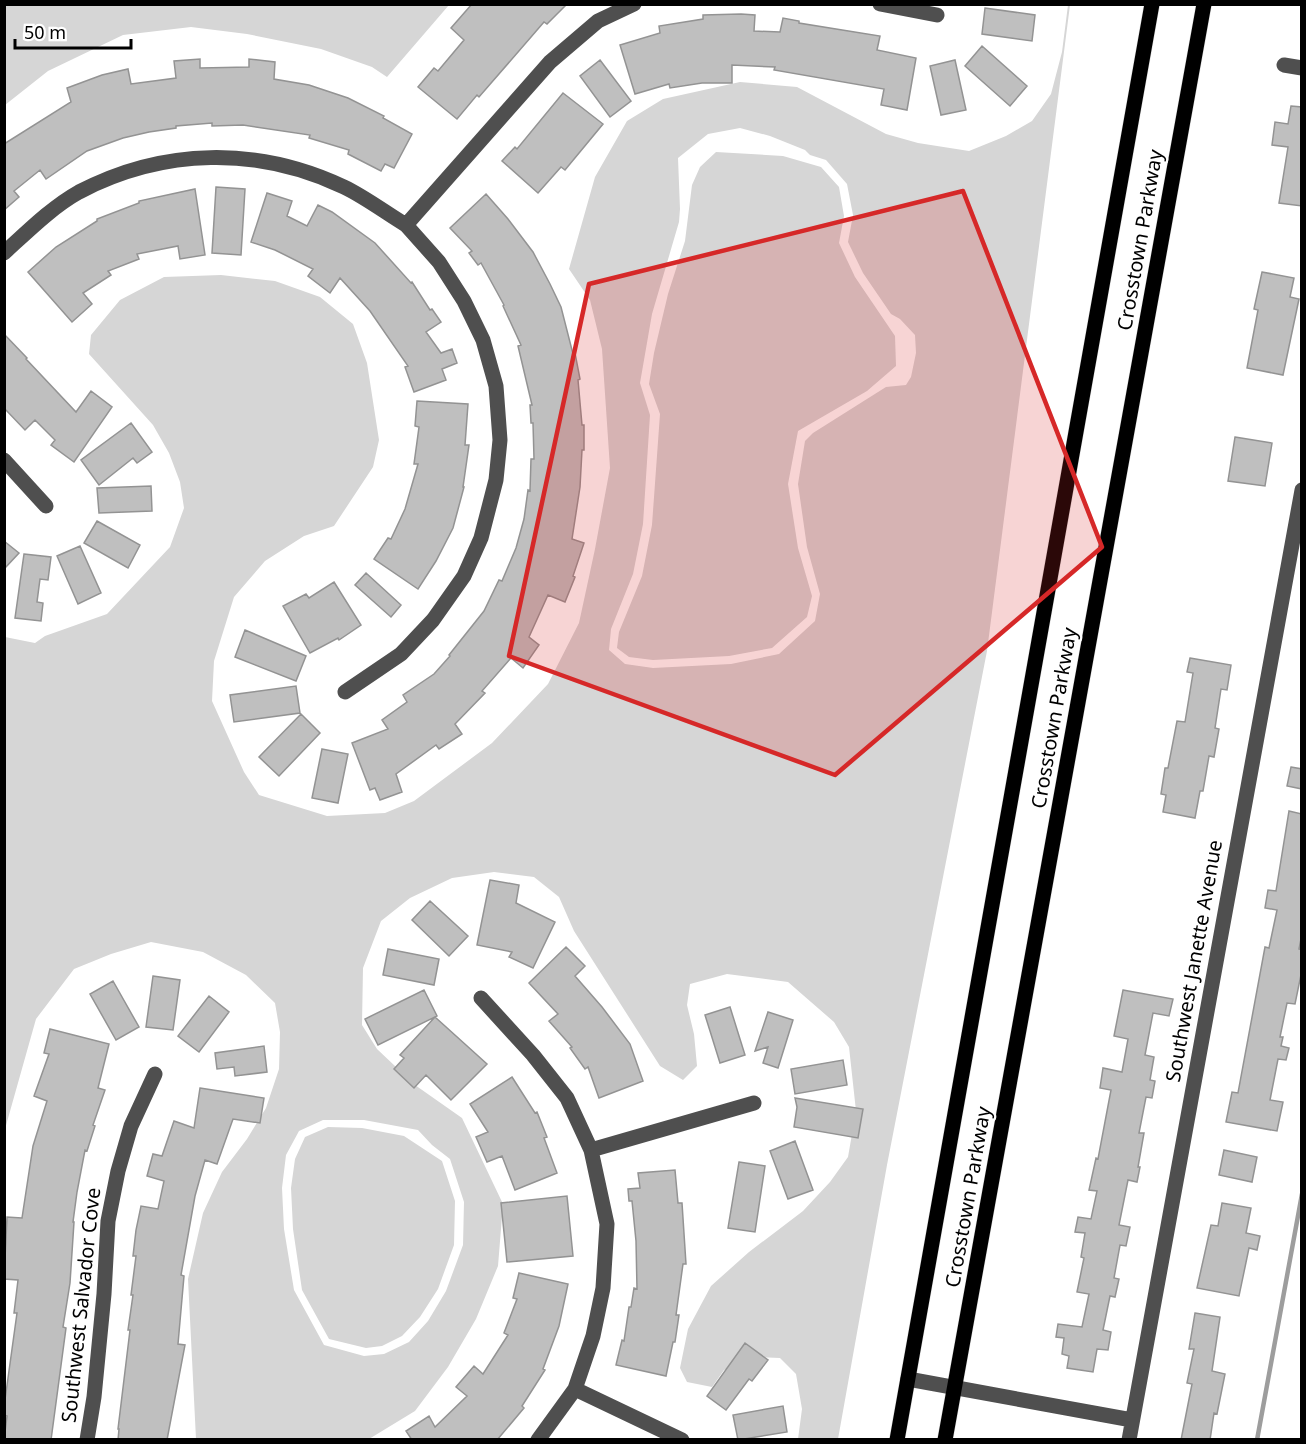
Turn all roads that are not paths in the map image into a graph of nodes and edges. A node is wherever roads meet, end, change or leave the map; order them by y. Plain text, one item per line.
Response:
1 (634, 4) edge
2 (880, 4) edge
3 (1152, 4) edge
4 (1204, 4) edge
5 (937, 15) dead end
6 (1284, 65) dead end
7 (1302, 68) edge
8 (406, 225) junction
9 (4, 253) edge
10 (4, 460) edge
11 (1302, 490) edge
12 (46, 506) dead end
13 (345, 692) dead end
14 (481, 998) dead end
15 (155, 1074) dead end
16 (754, 1103) dead end
17 (591, 1150) junction
18 (908, 1379) junction
19 (955, 1387) junction
20 (575, 1389) junction
21 (1132, 1420) junction
22 (87, 1440) edge
23 (538, 1440) edge
24 (682, 1440) edge
25 (897, 1440) edge
26 (945, 1440) edge
27 (1129, 1440) edge

1 - 8 street
2 - 5 street
3 - 18 main road, Crosstown Parkway
4 - 19 main road, Crosstown Parkway
6 - 7 street
8 - 9 street
8 - 13 street
10 - 12 street
11 - 21 street, Southwest Janette Avenue
14 - 17 street
15 - 22 street, Southwest Salvador Cove
16 - 17 street
17 - 20 street
18 - 19 street
18 - 25 main road, Crosstown Parkway
19 - 21 street
19 - 26 main road, Crosstown Parkway
20 - 23 street
20 - 24 street
21 - 27 street, Southwest Janette Avenue

